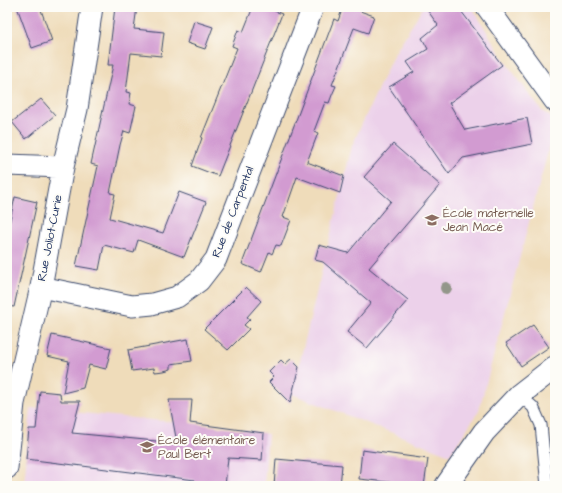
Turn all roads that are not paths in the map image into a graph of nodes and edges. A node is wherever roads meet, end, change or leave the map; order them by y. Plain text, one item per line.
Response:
1 (92, 7) edge
2 (313, 7) edge
3 (487, 7) edge
4 (498, 7) edge
5 (555, 80) edge
6 (555, 101) edge
7 (7, 165) edge
8 (63, 167) junction
9 (41, 287) junction
10 (555, 367) edge
11 (519, 395) junction
12 (7, 468) edge
13 (446, 486) edge
14 (547, 486) edge

1 - 8 street, Rue Joliot-Curie
2 - 9 street, Rue de Carpental
3 - 6 street
4 - 5 street
7 - 8 street
8 - 9 street, Rue Joliot-Curie
9 - 12 street, Rue Joliot-Curie
10 - 11 street
11 - 13 street
11 - 14 lane

